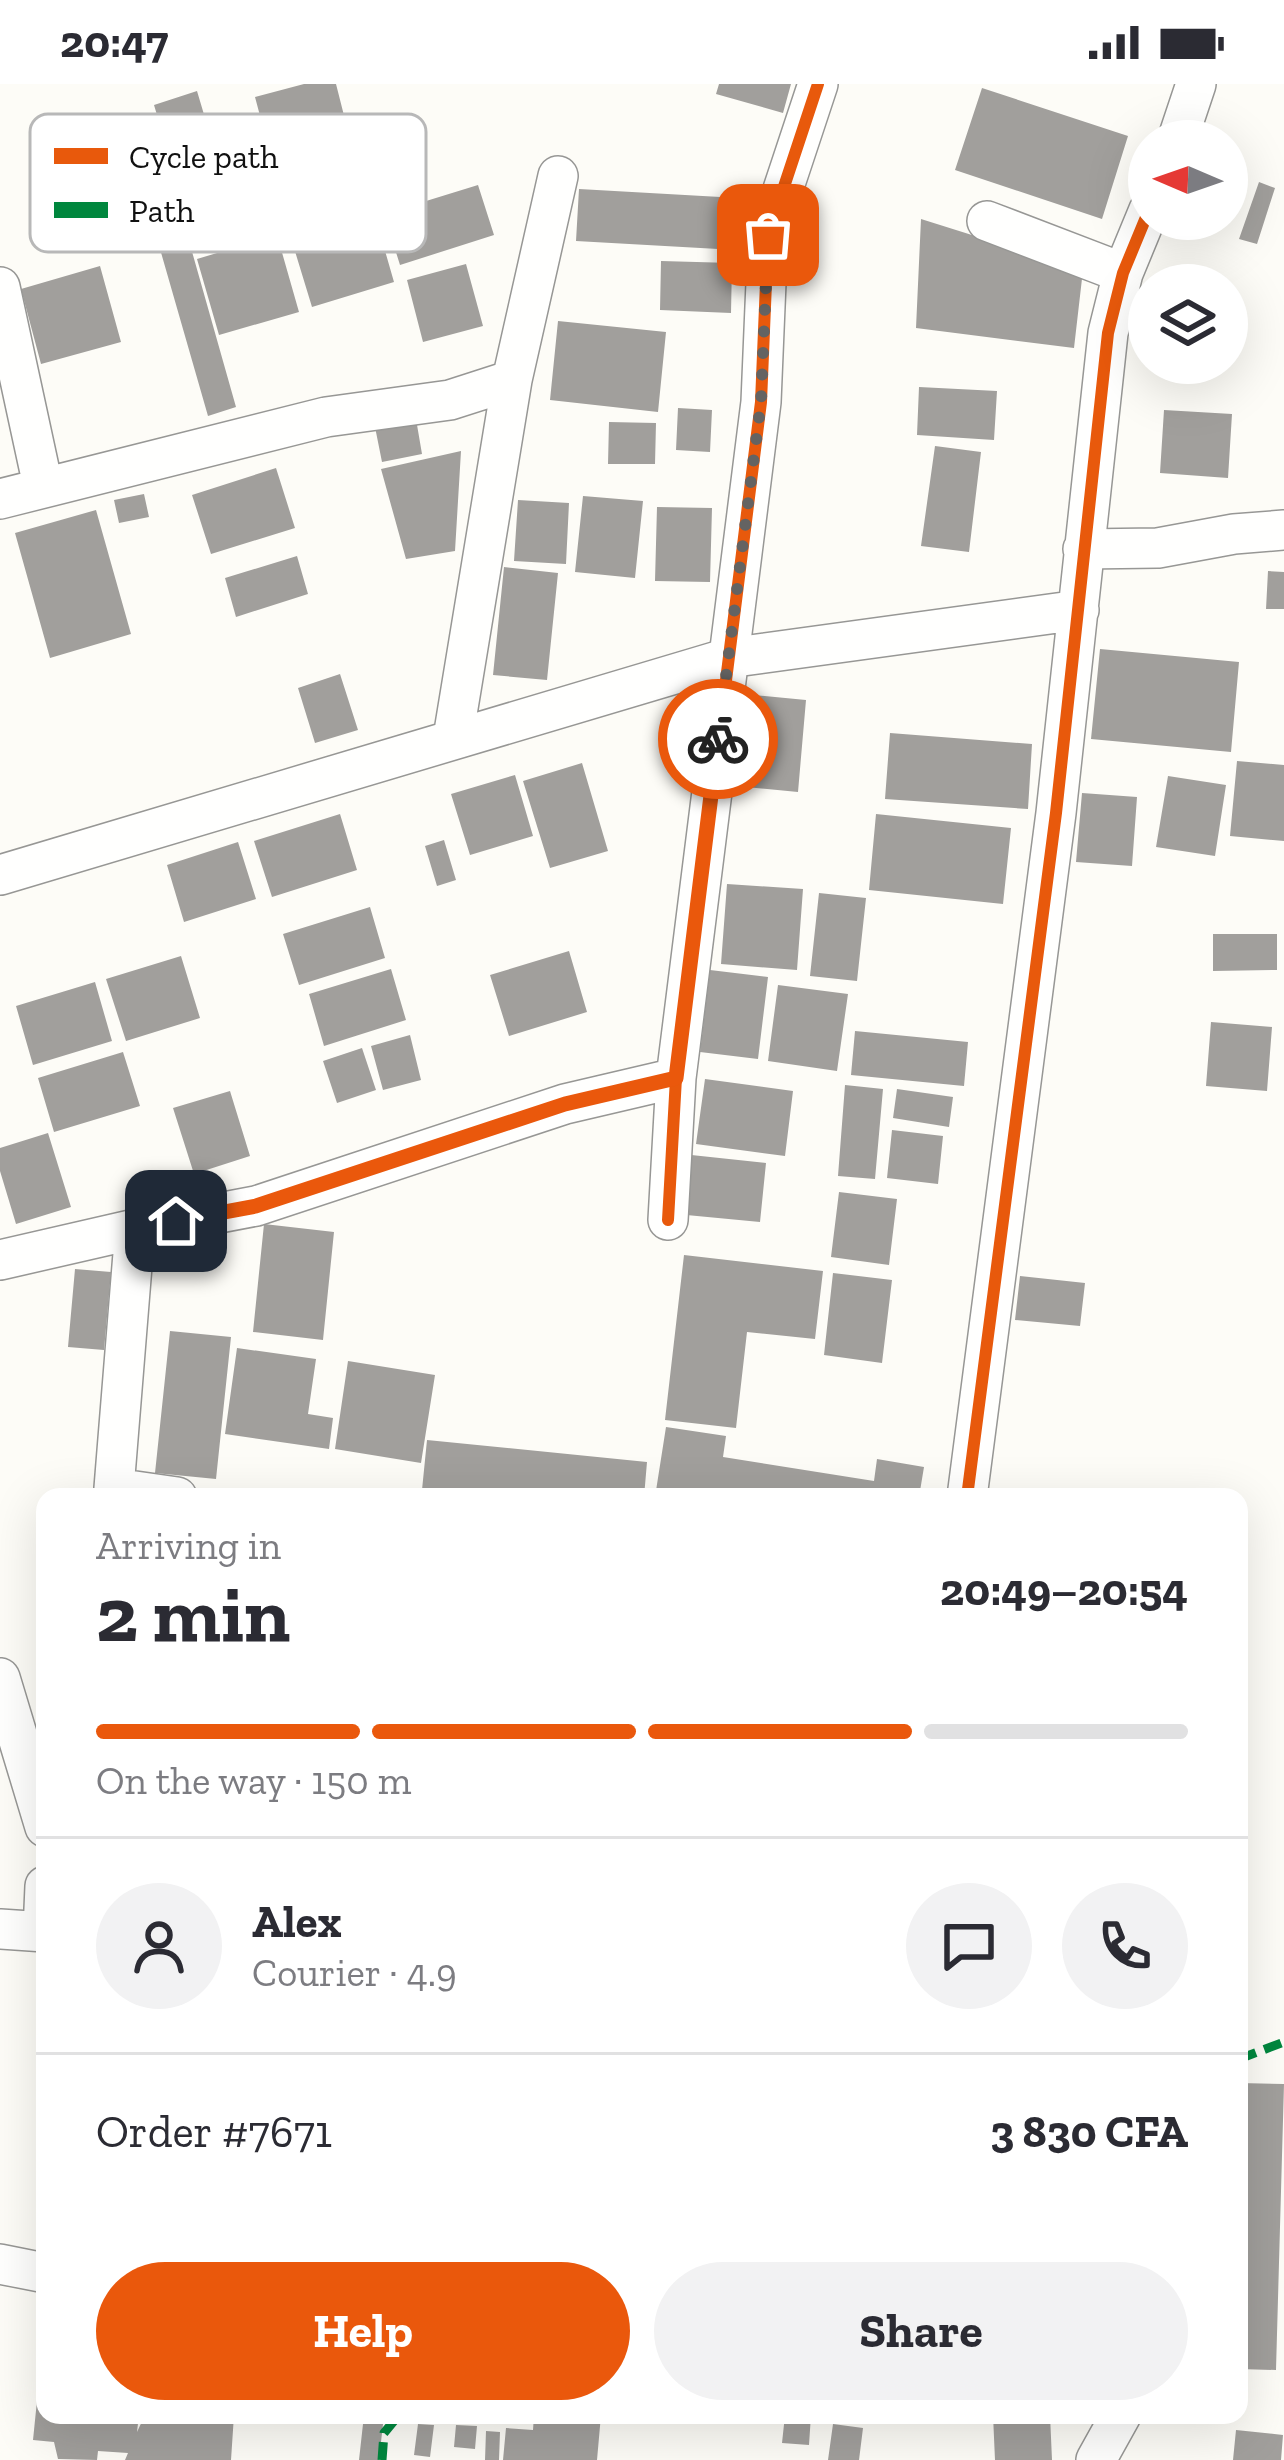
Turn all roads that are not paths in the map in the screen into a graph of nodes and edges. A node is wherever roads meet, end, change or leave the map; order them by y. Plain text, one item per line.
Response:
1 (818, 84) edge
2 (1196, 84) edge
3 (1185, 120) edge
4 (558, 176) dead end
5 (987, 221) dead end
6 (1137, 240) edge
7 (1123, 273) junction
8 (0, 287) edge
9 (512, 380) junction
10 (43, 486) junction
11 (0, 499) edge
12 (1284, 530) edge
13 (1083, 549) junction
14 (1079, 610) junction
15 (728, 658) junction
16 (453, 738) junction
17 (0, 875) edge
18 (676, 1078) junction
19 (668, 1220) dead end
20 (135, 1229) junction
21 (0, 1260) edge
22 (114, 1488) edge
23 (968, 1488) edge
24 (0, 1678) edge
25 (36, 1797) edge
26 (0, 1929) edge
27 (36, 1931) edge
28 (0, 2264) edge
29 (36, 2271) edge
30 (1116, 2424) edge
31 (1096, 2460) edge

1 - 15 street
2 - 3 street
4 - 9 street
5 - 7 street
6 - 7 street
7 - 13 street
8 - 10 street
9 - 10 street
9 - 16 street
10 - 11 street
12 - 13 street
13 - 14 street
14 - 15 street
14 - 23 street
15 - 16 street
15 - 18 street
16 - 17 street
18 - 19 street
18 - 20 street
20 - 21 street
20 - 22 street
24 - 25 street
26 - 27 street
28 - 29 street
30 - 31 street

